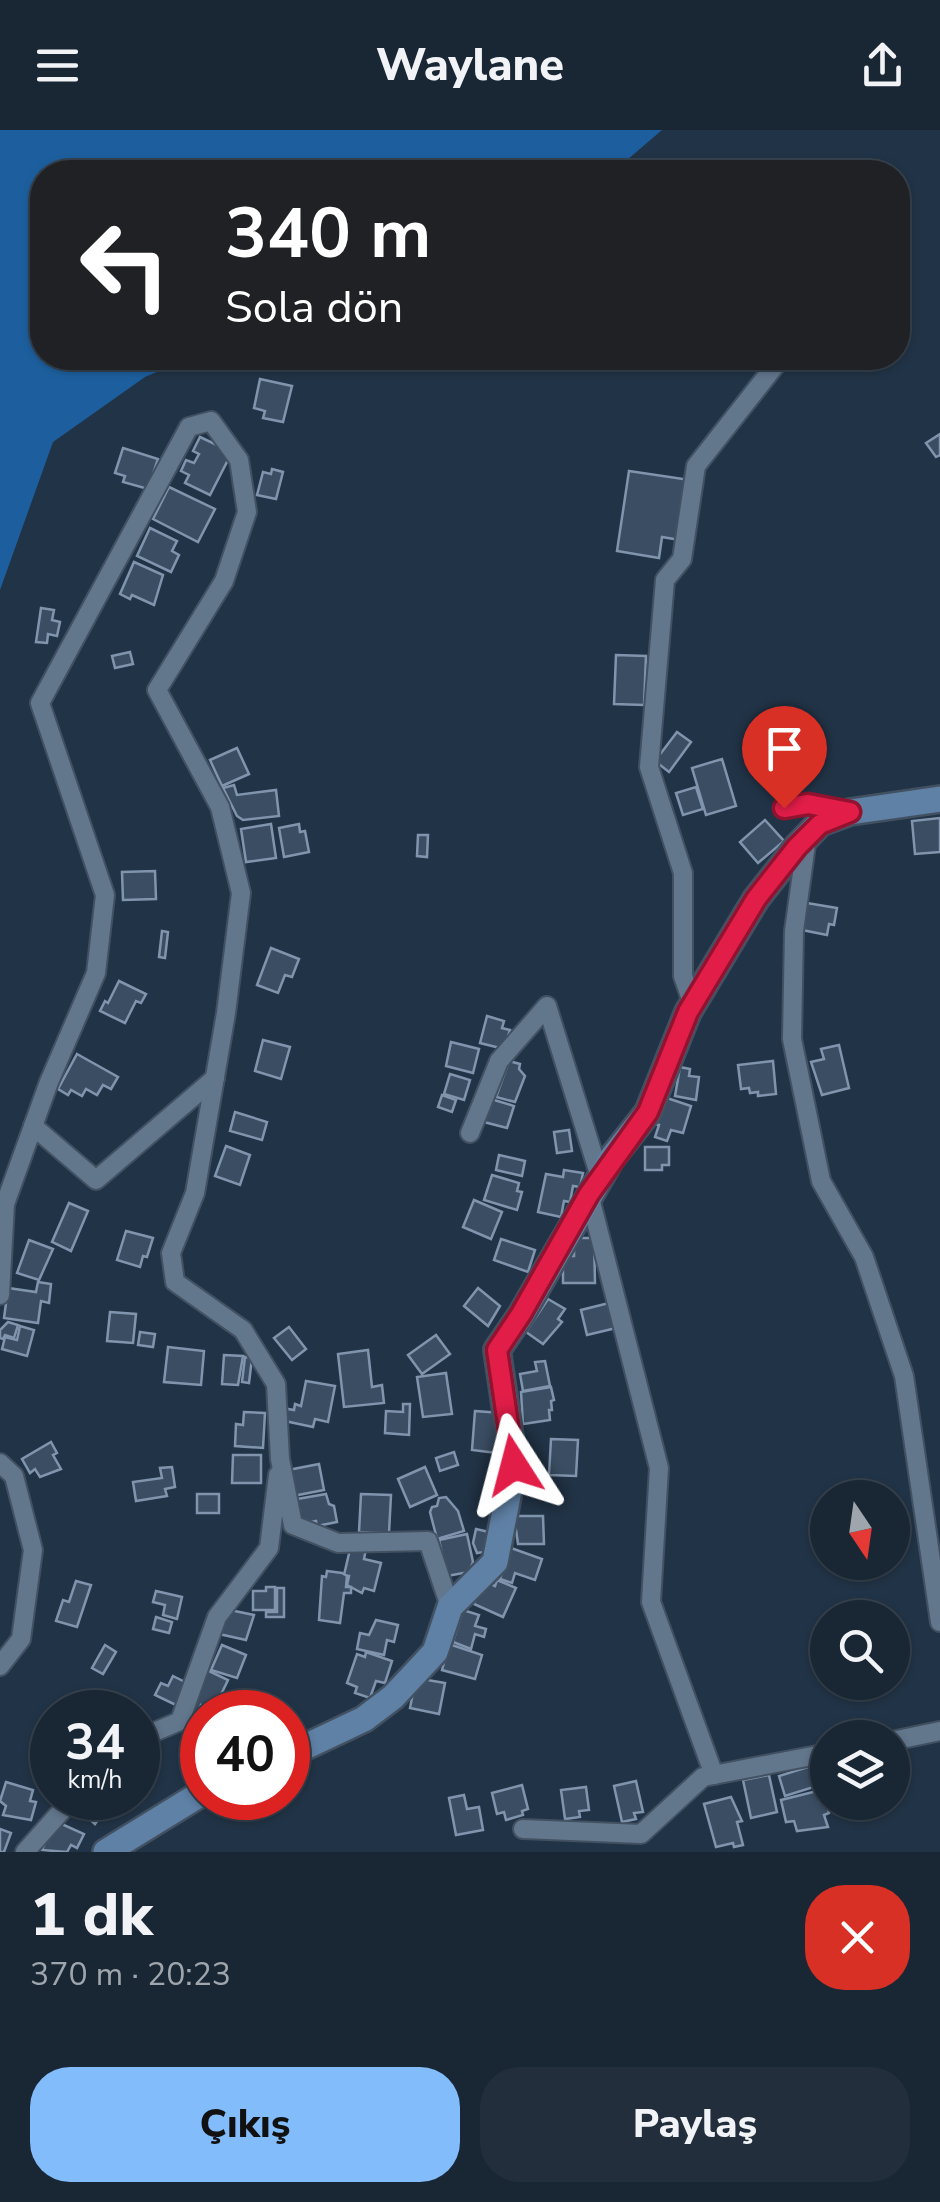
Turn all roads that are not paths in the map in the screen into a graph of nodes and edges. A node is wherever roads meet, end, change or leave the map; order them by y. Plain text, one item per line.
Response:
1 (772, 370) edge
2 (940, 799) edge
3 (784, 808) dead end
4 (850, 812) junction
5 (807, 837) junction
6 (692, 1005) junction
7 (215, 1078) junction
8 (33, 1126) junction
9 (470, 1133) dead end
10 (594, 1185) junction
11 (0, 1294) edge
12 (280, 1460) junction
13 (0, 1463) edge
14 (450, 1606) junction
15 (940, 1622) edge
16 (0, 1666) edge
17 (160, 1729) edge
18 (940, 1731) edge
19 (910, 1737) edge
20 (310, 1745) edge
21 (810, 1757) edge
22 (714, 1776) junction
23 (180, 1807) edge
24 (53, 1820) edge
25 (522, 1829) dead end
26 (25, 1852) edge
27 (106, 1852) edge

1 - 6 street
2 - 4 street
3 - 4 street
4 - 5 street
5 - 6 street
5 - 15 street
6 - 10 street
7 - 8 street
7 - 8 street
7 - 12 street
8 - 11 street
9 - 10 street
10 - 14 street
10 - 22 street
12 - 14 street
12 - 17 street
13 - 16 street
14 - 20 street
18 - 19 street
21 - 22 street
22 - 25 street
23 - 27 street
24 - 26 street

